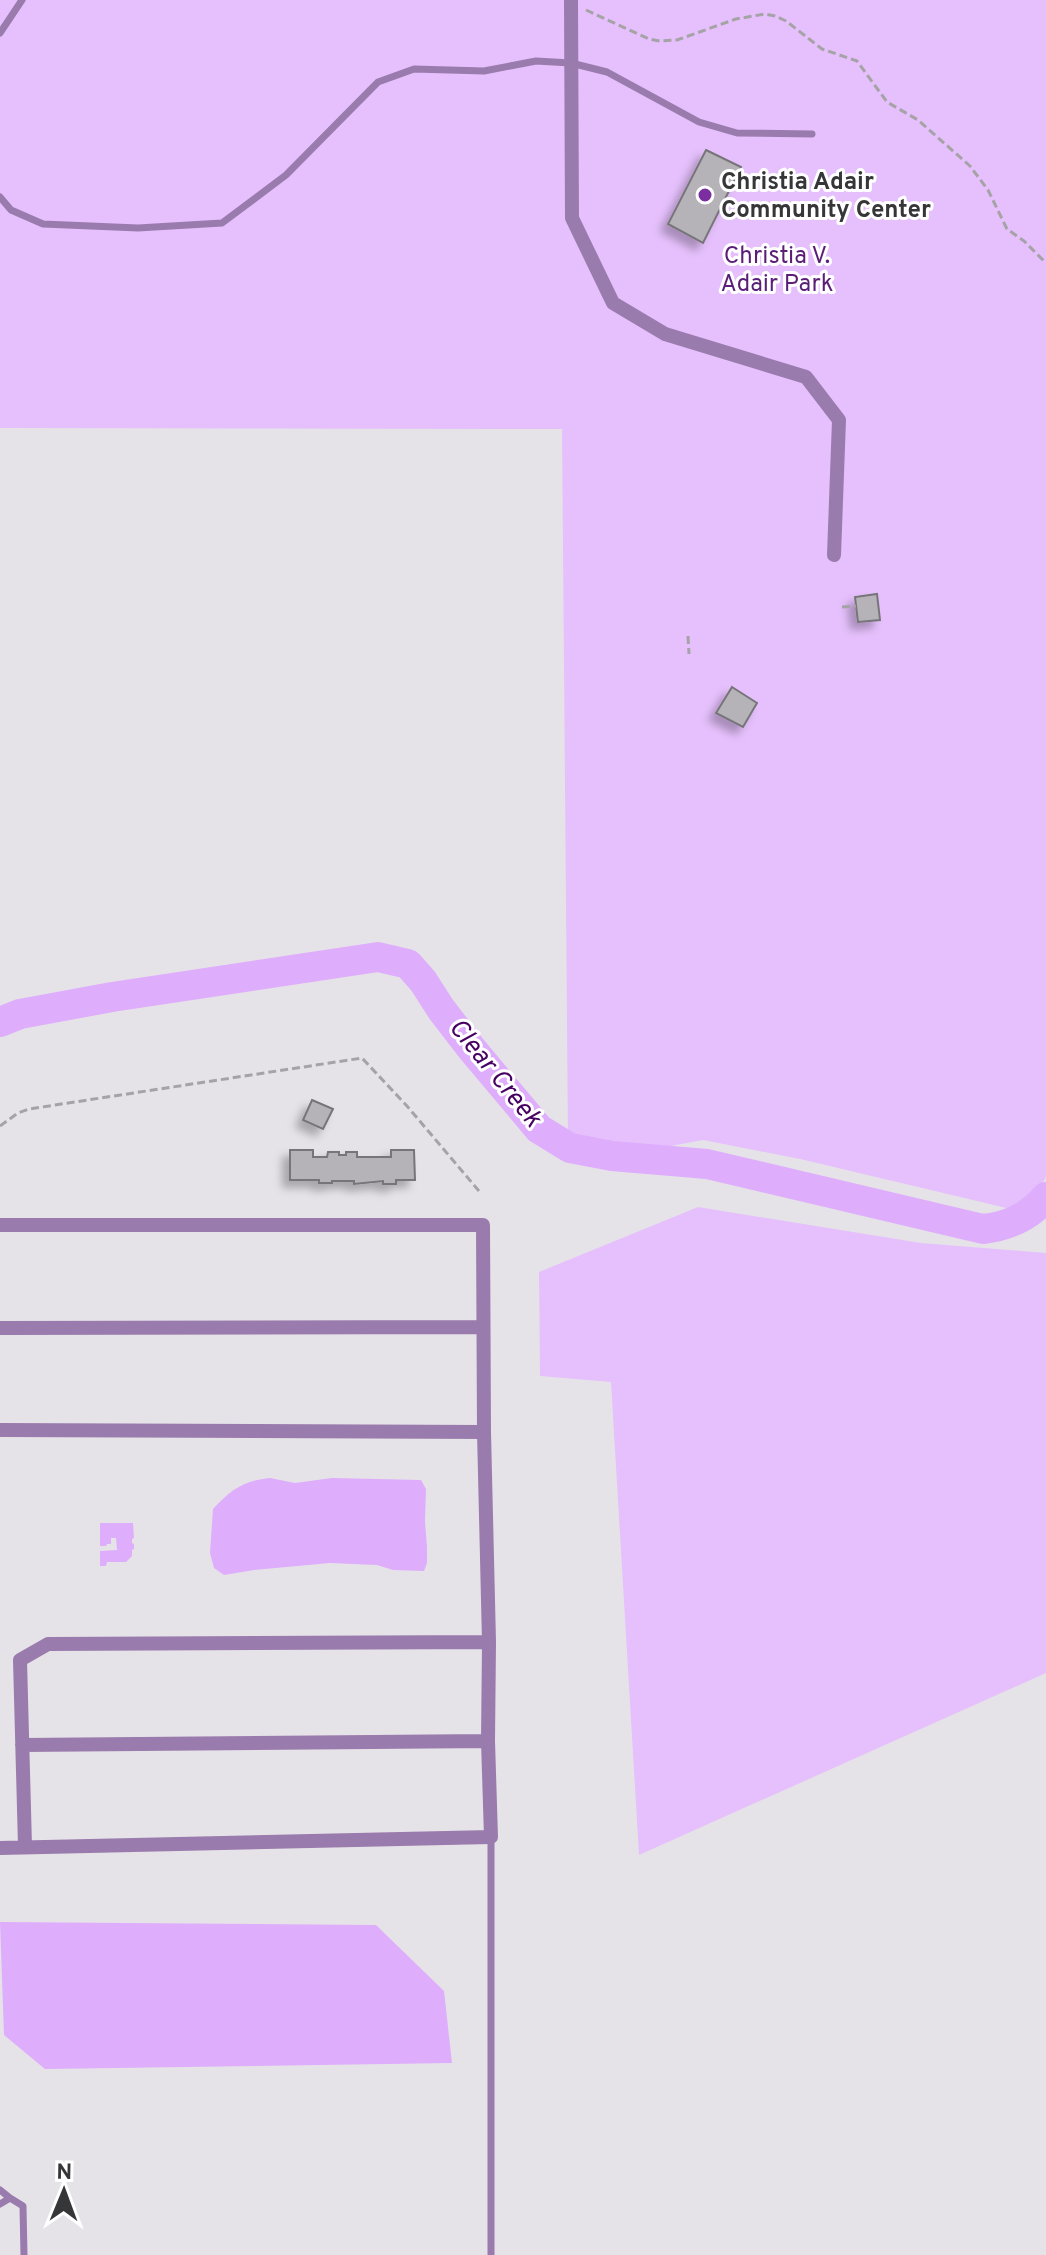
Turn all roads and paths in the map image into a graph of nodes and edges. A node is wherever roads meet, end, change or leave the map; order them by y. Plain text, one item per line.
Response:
1 (22, 0) edge
2 (571, 2) edge
3 (0, 33) edge
4 (571, 63) junction
5 (812, 134) dead end
6 (0, 197) edge
7 (1046, 263) edge
8 (834, 555) dead end
9 (856, 606) dead end
10 (842, 607) dead end
11 (688, 636) dead end
12 (689, 654) dead end
13 (0, 1126) edge
14 (479, 1191) dead end
15 (0, 1225) edge
16 (483, 1327) junction
17 (0, 1328) edge
18 (0, 1430) edge
19 (484, 1432) junction
20 (489, 1642) junction
21 (488, 1741) junction
22 (22, 1745) junction
23 (491, 1837) junction
24 (25, 1846) junction
25 (0, 1848) edge
26 (0, 2190) edge
27 (10, 2198) junction
28 (0, 2204) edge
29 (24, 2255) edge
30 (491, 2255) edge

1 - 3 lane
2 - 4 street
2 - 7 path
4 - 5 lane
4 - 6 lane
4 - 8 street
9 - 10 path
11 - 12 path
13 - 14 path
15 - 16 street
16 - 17 street
16 - 19 street
18 - 19 street
19 - 20 street
20 - 21 street
20 - 22 street
21 - 22 street
21 - 23 street
22 - 24 street
23 - 24 street
23 - 30 lane
24 - 25 street
26 - 27 lane
27 - 28 lane
27 - 29 lane

